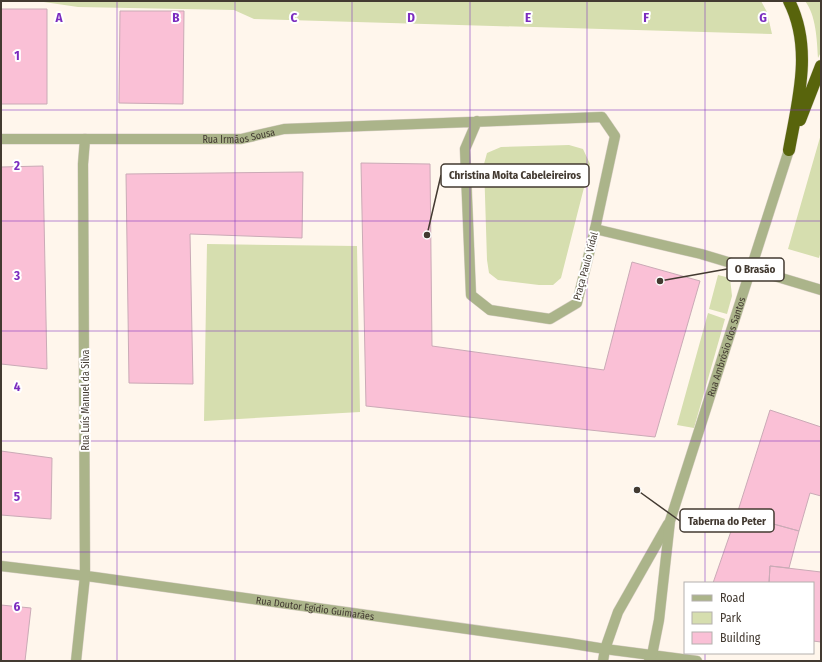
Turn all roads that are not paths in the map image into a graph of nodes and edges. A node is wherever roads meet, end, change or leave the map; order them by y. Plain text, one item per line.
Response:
1 (789, 1) edge
2 (821, 66) edge
3 (476, 122) junction
4 (1, 139) edge
5 (85, 139) junction
6 (789, 150) junction
7 (594, 229) junction
8 (750, 269) junction
9 (821, 290) edge
10 (670, 521) junction
11 (1, 566) edge
12 (85, 576) junction
13 (605, 649) junction
14 (651, 658) edge
15 (76, 661) edge
16 (603, 661) edge
17 (697, 661) edge

1 - 6 highway
2 - 6 highway
3 - 5 street, Rua Irmãos Sousa
3 - 7 street, Praça Paulo Vidal
3 - 7 street, Praça Paulo Vidal
4 - 5 street, Rua Irmãos Sousa
5 - 12 street, Rua Luís Manuel da Silva
6 - 8 street, Rua Ambrósio dos Santos
7 - 8 street
8 - 9 street
8 - 10 street, Rua Ambrósio dos Santos
10 - 13 street
10 - 14 street
11 - 12 street, Rua Doutor Egídio Guimarães
12 - 13 street, Rua Doutor Egídio Guimarães
12 - 15 street, Rua Luís Manuel da Silva
13 - 14 street, Rua Doutor Egídio Guimarães
13 - 16 street
14 - 17 street, Rua Doutor Egídio Guimarães

